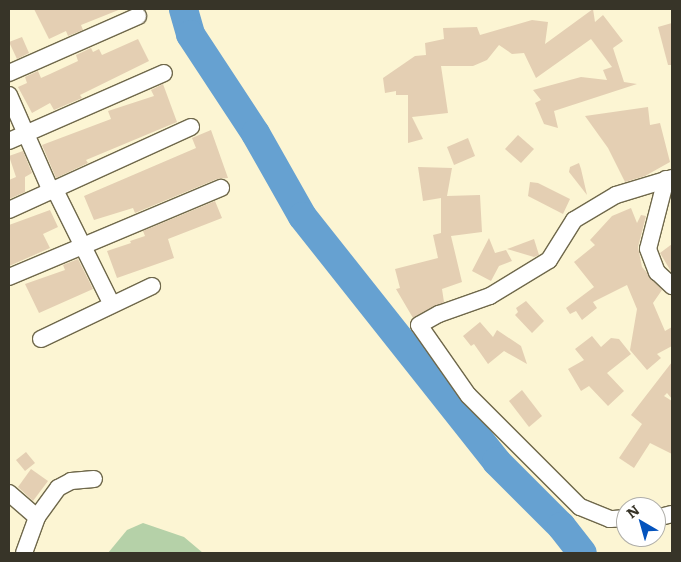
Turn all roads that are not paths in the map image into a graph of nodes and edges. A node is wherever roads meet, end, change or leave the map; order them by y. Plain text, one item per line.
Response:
1 (138, 16) dead end
2 (9, 73) edge
3 (164, 73) dead end
4 (9, 95) edge
5 (191, 127) dead end
6 (26, 134) junction
7 (9, 141) edge
8 (669, 178) edge
9 (221, 188) dead end
10 (53, 191) junction
11 (9, 210) edge
12 (83, 246) junction
13 (9, 278) edge
14 (152, 286) dead end
15 (672, 286) edge
16 (111, 303) junction
17 (41, 339) dead end
18 (94, 479) dead end
19 (9, 493) edge
20 (37, 517) junction
21 (616, 519) edge
22 (24, 553) edge

1 - 2 street
3 - 6 street
4 - 6 street
5 - 10 street
6 - 7 street
6 - 10 street
8 - 15 street
8 - 21 street
9 - 12 street
10 - 11 street
10 - 12 street
12 - 13 street
12 - 16 street
14 - 16 street
16 - 17 street
18 - 20 street
19 - 20 street
20 - 22 street

